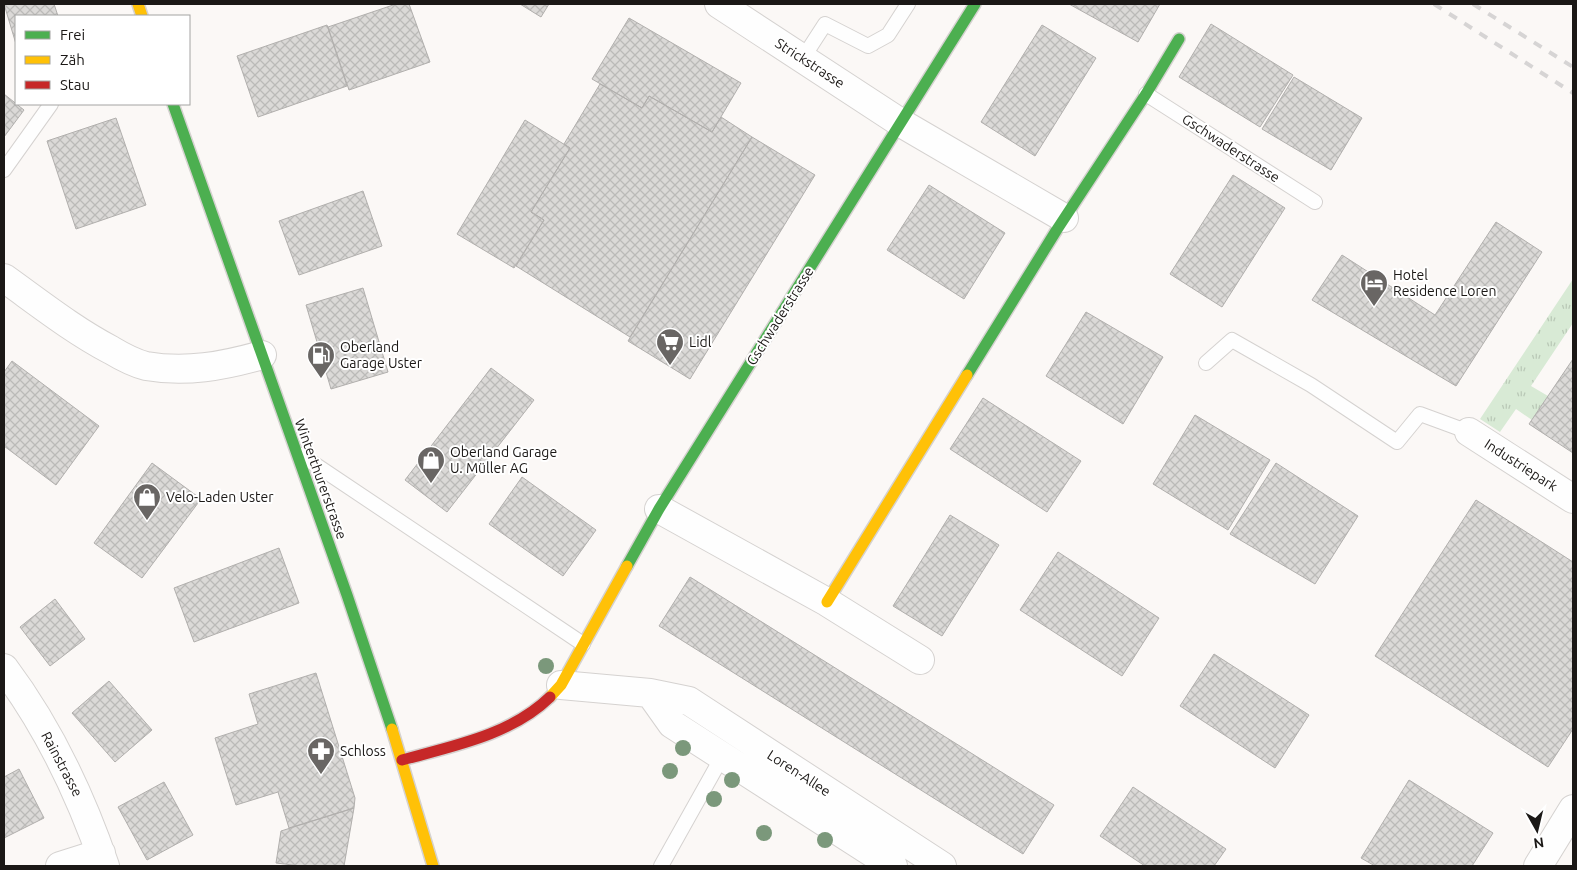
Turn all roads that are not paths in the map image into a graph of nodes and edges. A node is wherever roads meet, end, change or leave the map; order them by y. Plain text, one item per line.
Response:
1 (718, 4) edge
2 (908, 4) edge
3 (975, 4) edge
4 (1179, 39) dead end
5 (803, 58) junction
6 (1146, 94) junction
7 (50, 105) edge
8 (173, 105) edge
9 (900, 123) junction
10 (4, 170) edge
11 (1315, 202) dead end
12 (1064, 218) junction
13 (4, 278) edge
14 (262, 355) junction
15 (1206, 363) dead end
16 (1469, 432) joint
17 (296, 452) junction
18 (1573, 499) edge
19 (659, 510) junction
20 (827, 602) junction
21 (583, 644) junction
22 (920, 660) dead end
23 (4, 668) edge
24 (561, 684) junction
25 (650, 693) junction
26 (722, 756) junction
27 (402, 760) junction
28 (1573, 809) edge
29 (103, 860) edge
30 (60, 866) edge
31 (433, 866) edge
32 (660, 866) edge
33 (893, 866) edge
34 (942, 866) edge
35 (1538, 866) edge

1 - 5 street, Strickstrasse
2 - 5 lane
3 - 9 street, Gschwaderstrasse
4 - 6 street
5 - 9 street, Strickstrasse
6 - 11 lane, Gschwaderstrasse
6 - 12 street
7 - 10 lane
8 - 14 street, Winterthurerstrasse
9 - 12 street
9 - 19 street, Gschwaderstrasse
12 - 20 street
13 - 14 street
14 - 17 street, Winterthurerstrasse
15 - 16 lane
16 - 18 street, Industriepark
17 - 21 lane
17 - 27 street, Winterthurerstrasse
19 - 20 street
19 - 21 street, Gschwaderstrasse
20 - 22 street
21 - 24 street, Gschwaderstrasse
23 - 29 street, Rainstrasse
24 - 25 street, Loren-Allee
24 - 27 street, Gschwaderstrasse
25 - 26 street, Loren-Allee
25 - 34 street, Loren-Allee
26 - 32 lane
26 - 33 street, Loren-Allee
27 - 31 street, Winterthurerstrasse
28 - 35 street
29 - 30 street

